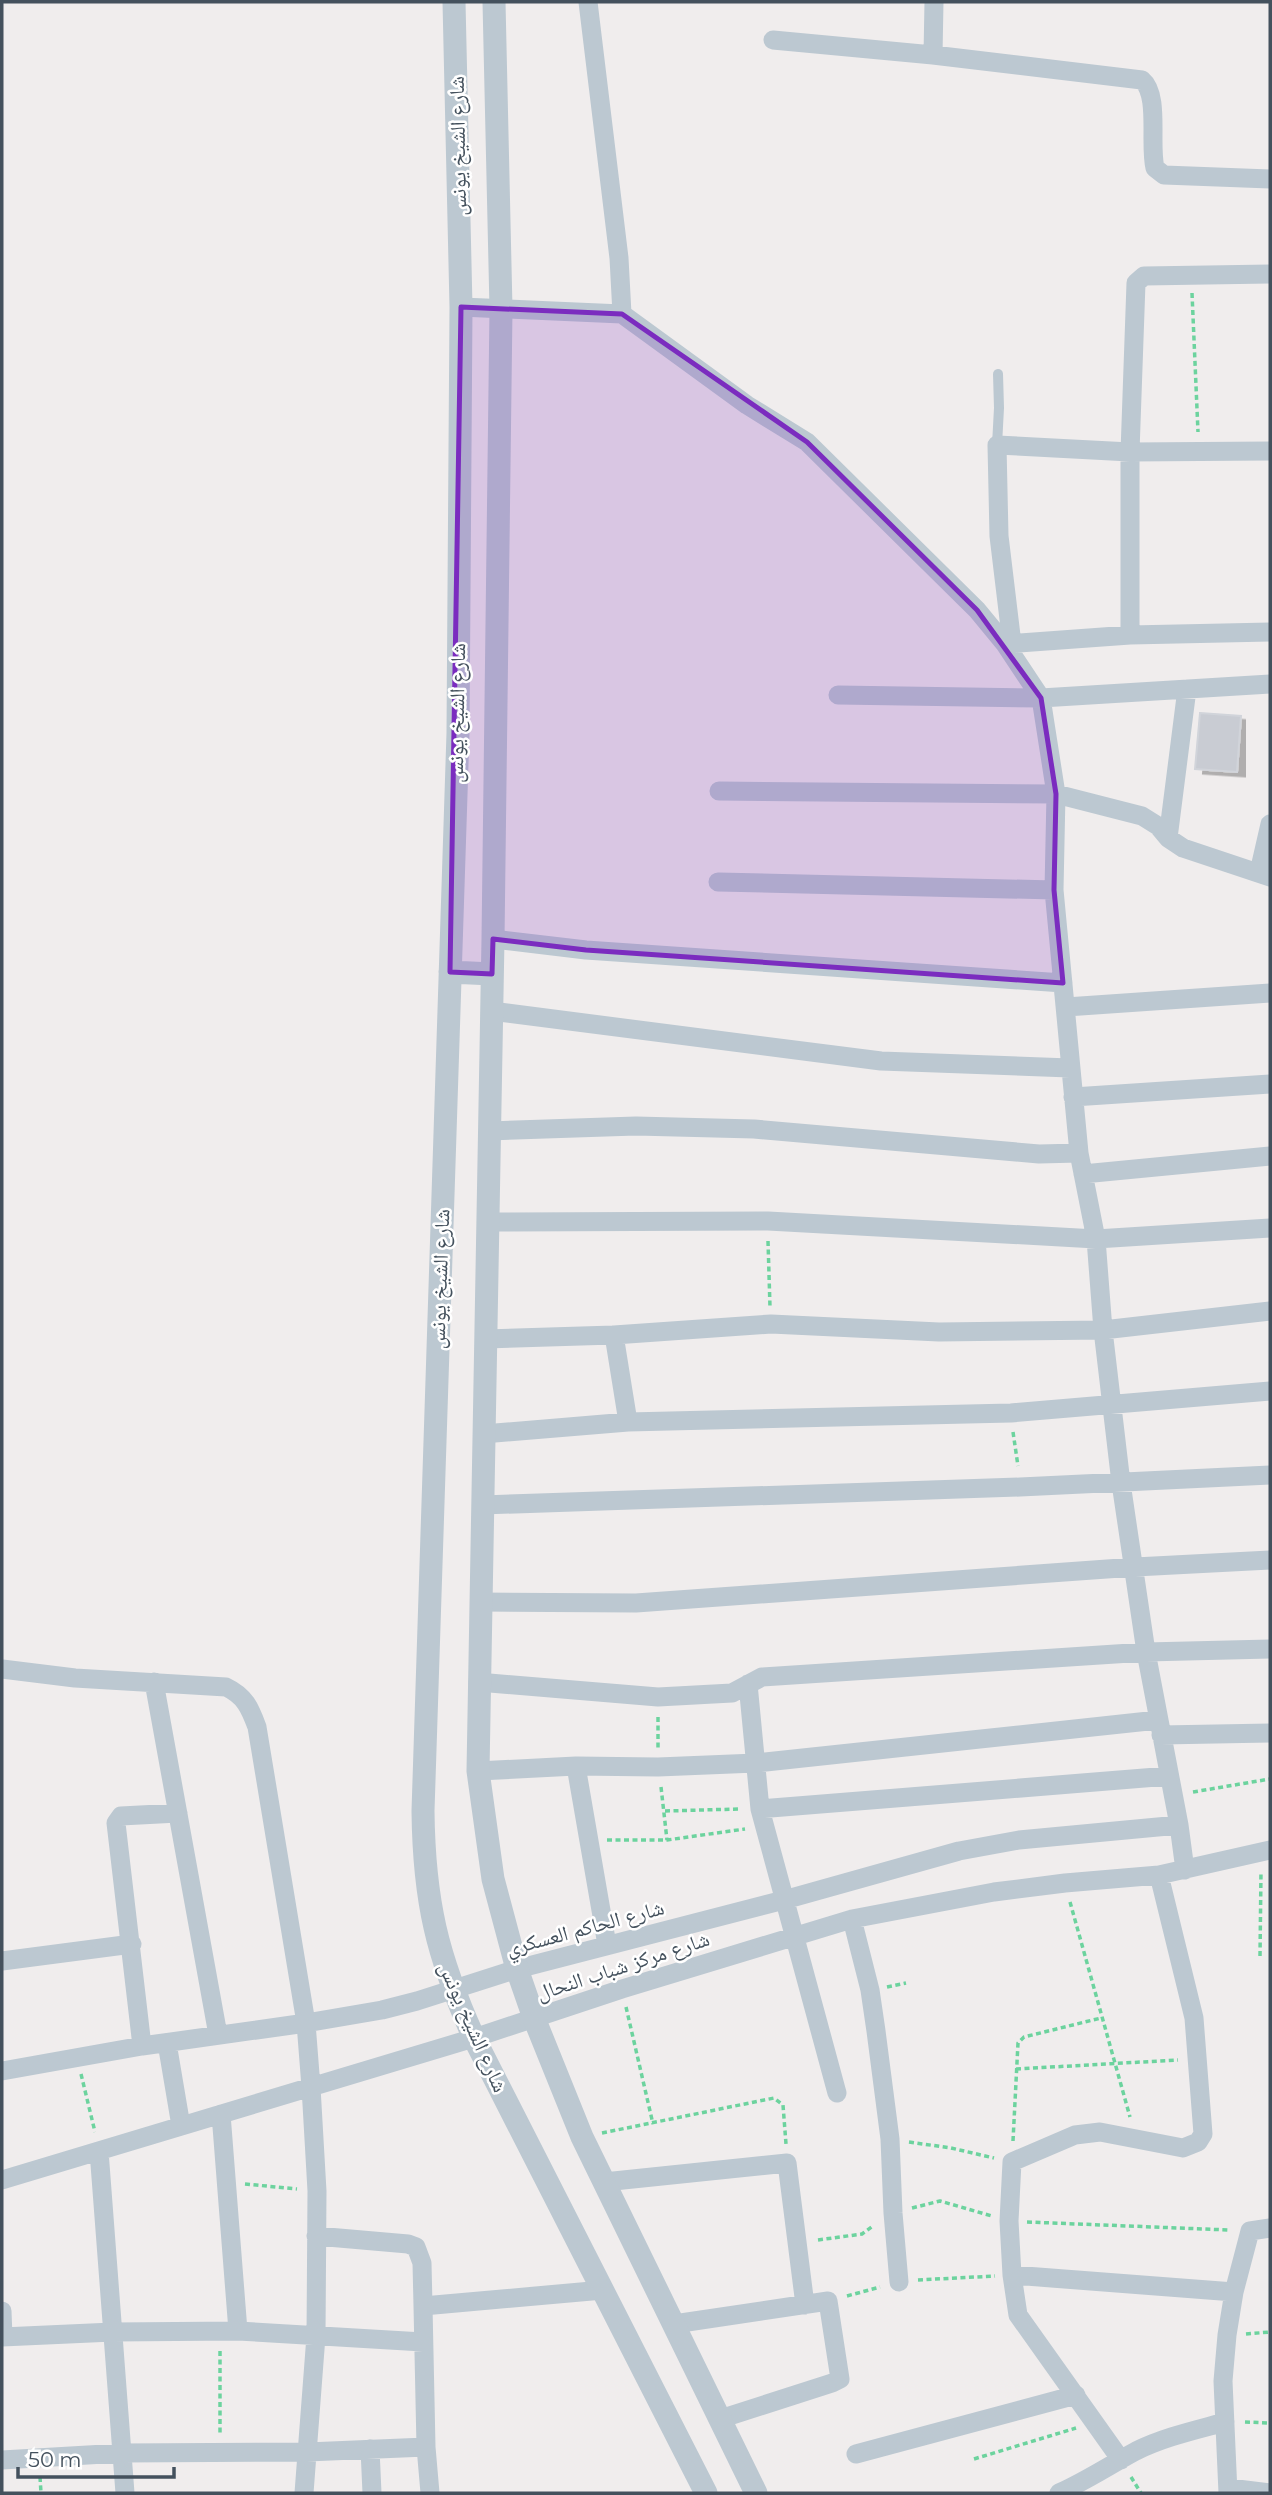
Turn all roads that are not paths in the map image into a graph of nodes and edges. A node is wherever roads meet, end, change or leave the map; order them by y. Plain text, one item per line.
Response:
1 (454, 2) edge
2 (494, 2) edge
3 (588, 2) edge
4 (934, 2) edge
5 (773, 40) dead end
6 (933, 55) junction
7 (1270, 179) edge
8 (1270, 274) edge
9 (461, 307) junction
10 (501, 309) junction
11 (622, 314) junction
12 (998, 374) dead end
13 (997, 444) junction
14 (1270, 451) edge
15 (1130, 452) junction
16 (1270, 632) edge
17 (1130, 635) junction
18 (1009, 644) junction
19 (1270, 684) edge
20 (1187, 689) junction
21 (838, 695) dead end
22 (1041, 698) junction
23 (719, 790) dead end
24 (1056, 794) junction
25 (1270, 824) edge
26 (1168, 838) junction
27 (1264, 874) edge
28 (718, 883) dead end
29 (1054, 890) junction
30 (493, 939) junction
31 (450, 972) junction
32 (492, 974) junction
33 (1063, 983) junction
34 (1270, 993) edge
35 (1066, 1007) junction
36 (491, 1011) junction
37 (1070, 1068) junction
38 (1270, 1084) edge
39 (1073, 1097) junction
40 (489, 1131) junction
41 (1079, 1153) junction
42 (1270, 1156) edge
43 (1083, 1174) junction
44 (488, 1222) junction
45 (1270, 1228) edge
46 (1096, 1239) junction
47 (1270, 1311) edge
48 (1103, 1330) junction
49 (614, 1335) junction
50 (485, 1339) junction
51 (1270, 1391) edge
52 (1110, 1404) junction
53 (628, 1422) junction
54 (483, 1434) junction
55 (1270, 1475) edge
56 (1121, 1483) junction
57 (482, 1505) junction
58 (1270, 1560) edge
59 (1135, 1567) junction
60 (480, 1602) junction
61 (1270, 1649) edge
62 (1146, 1652) junction
63 (2, 1669) edge
64 (154, 1682) junction
65 (478, 1682) junction
66 (748, 1684) junction
67 (1160, 1728) junction
68 (1270, 1734) edge
69 (756, 1763) junction
70 (576, 1766) junction
71 (478, 1771) junction
72 (1171, 1786) junction
73 (178, 1813) junction
74 (762, 1817) junction
75 (1179, 1825) junction
76 (1266, 1851) edge
77 (1185, 1870) junction
78 (1158, 1875) junction
79 (784, 1900) junction
80 (852, 1919) junction
81 (793, 1937) junction
82 (132, 1944) junction
83 (607, 1945) junction
84 (2, 1961) edge
85 (517, 1969) junction
86 (452, 1990) junction
87 (534, 2018) junction
88 (306, 2023) junction
89 (218, 2035) junction
90 (474, 2038) junction
91 (167, 2043) junction
92 (142, 2046) junction
93 (2, 2071) edge
94 (311, 2087) junction
95 (837, 2093) dead end
96 (221, 2115) junction
97 (181, 2126) junction
98 (99, 2151) junction
99 (2, 2180) edge
100 (604, 2182) junction
101 (1270, 2228) edge
102 (316, 2236) junction
103 (1012, 2275) junction
104 (899, 2281) road end
105 (603, 2290) junction
106 (1234, 2292) junction
107 (805, 2305) junction
108 (423, 2306) junction
109 (2, 2311) edge
110 (674, 2324) junction
111 (229, 2331) junction
112 (113, 2332) junction
113 (316, 2336) junction
114 (2, 2337) edge
115 (423, 2342) junction
116 (1076, 2395) junction
117 (720, 2419) junction
118 (1225, 2422) junction
119 (426, 2447) junction
120 (370, 2449) junction
121 (307, 2452) junction
122 (122, 2453) junction
123 (856, 2454) dead end
124 (2, 2460) edge
125 (1121, 2460) junction
126 (1228, 2491) edge
127 (125, 2493) edge
128 (304, 2493) edge
129 (372, 2493) edge
130 (430, 2493) edge
131 (706, 2493) edge
132 (756, 2493) edge
133 (1059, 2493) edge
134 (1270, 2493) edge

1 - 9 street, شارع الشيخ يونس
2 - 10 street, شارع الشيخ يونس
3 - 11 street
4 - 6 street
5 - 6 street
6 - 7 street
8 - 15 street
9 - 10 street
9 - 31 street, شارع الشيخ يونس
10 - 11 street
10 - 30 street, شارع الشيخ يونس
11 - 18 street
12 - 13 lane
13 - 15 street
13 - 18 street
14 - 15 street
15 - 17 street
16 - 17 street
17 - 18 street
18 - 22 street
19 - 20 street
20 - 22 street
20 - 26 street
21 - 22 street
22 - 24 street
23 - 24 street
24 - 26 street
24 - 29 street
25 - 27 street
26 - 27 street
28 - 29 street
29 - 33 street
30 - 32 street, شارع الشيخ يونس
30 - 33 street
31 - 32 street
31 - 86 street, شارع الشيخ يونس
32 - 36 street, شارع الشيخ يونس
33 - 35 street
34 - 35 street
35 - 37 street
36 - 37 street
36 - 40 street, شارع الشيخ يونس
37 - 39 street
38 - 39 street
39 - 41 street
40 - 41 street
40 - 44 street, شارع الشيخ يونس
41 - 43 street
42 - 43 street
43 - 46 street
44 - 46 street
44 - 50 street, شارع الشيخ يونس
45 - 46 street
46 - 48 street
47 - 48 street
48 - 49 street
48 - 52 street
49 - 50 street
49 - 53 street
50 - 54 street, شارع الشيخ يونس
51 - 52 street
52 - 53 street
52 - 56 street
53 - 54 street
54 - 57 street, شارع الشيخ يونس
55 - 56 street
56 - 57 street
56 - 59 street
57 - 60 street, شارع الشيخ يونس
58 - 59 street
59 - 60 street
59 - 62 street
60 - 65 street, شارع الشيخ يونس
61 - 62 street
62 - 66 street
62 - 67 street
63 - 64 street
64 - 73 street
64 - 88 street
65 - 66 street
65 - 71 street, شارع الشيخ يونس
66 - 69 street
67 - 68 street
67 - 69 street
67 - 72 street
69 - 70 street
69 - 74 street
70 - 71 street
70 - 83 street
71 - 85 street, شارع الشيخ يونس
72 - 74 street
72 - 75 street
73 - 82 street
73 - 89 street
74 - 79 street
75 - 77 street
75 - 79 street, شارع الحاكم العسكري
76 - 77 street, شارع مركز شباب النحال
77 - 78 street, شارع مركز شباب النحال
78 - 80 street, شارع مركز شباب النحال
78 - 103 street
79 - 81 street
79 - 83 street, شارع الحاكم العسكري
80 - 81 street, شارع مركز شباب النحال
80 - 104 street
81 - 87 street, شارع مركز شباب النحال
81 - 95 street
82 - 84 street
82 - 92 street
83 - 85 street, شارع الحاكم العسكري
85 - 86 street, شارع الحاكم العسكري
85 - 87 street, شارع الشيخ يونس
86 - 88 street, شارع الحاكم العسكري
86 - 90 street, شارع الشيخ يونس
87 - 90 street, شارع مركز شباب النحال
87 - 100 street, شارع الشيخ يونس
88 - 89 street, شارع الحاكم العسكري
88 - 94 street
89 - 91 street, شارع الحاكم العسكري
90 - 94 street, شارع مركز شباب النحال
90 - 105 street, شارع الشيخ يونس
91 - 92 street, شارع الحاكم العسكري
91 - 97 street
92 - 93 street, شارع الحاكم العسكري
94 - 96 street, شارع مركز شباب النحال
94 - 102 street
96 - 97 street, شارع مركز شباب النحال
96 - 111 street
97 - 98 street, شارع مركز شباب النحال
98 - 99 street, شارع مركز شباب النحال
98 - 112 street
100 - 107 street
100 - 110 street, شارع الشيخ يونس
101 - 106 street
102 - 108 street
102 - 113 street
103 - 106 street
103 - 116 street
105 - 108 street
105 - 131 street, شارع الشيخ يونس
106 - 118 street
107 - 110 street
107 - 117 street
108 - 115 street
109 - 114 street
110 - 117 street, شارع الشيخ يونس
111 - 112 street
111 - 113 street
112 - 114 street
112 - 122 street
113 - 115 street
113 - 121 street
115 - 119 street
116 - 123 street
116 - 125 street
117 - 132 street, شارع الشيخ يونس
118 - 125 street
118 - 126 street
119 - 120 street
119 - 130 street
120 - 121 street
120 - 129 street
121 - 122 street
121 - 128 street
122 - 124 street
122 - 127 street
125 - 133 street
126 - 134 street

